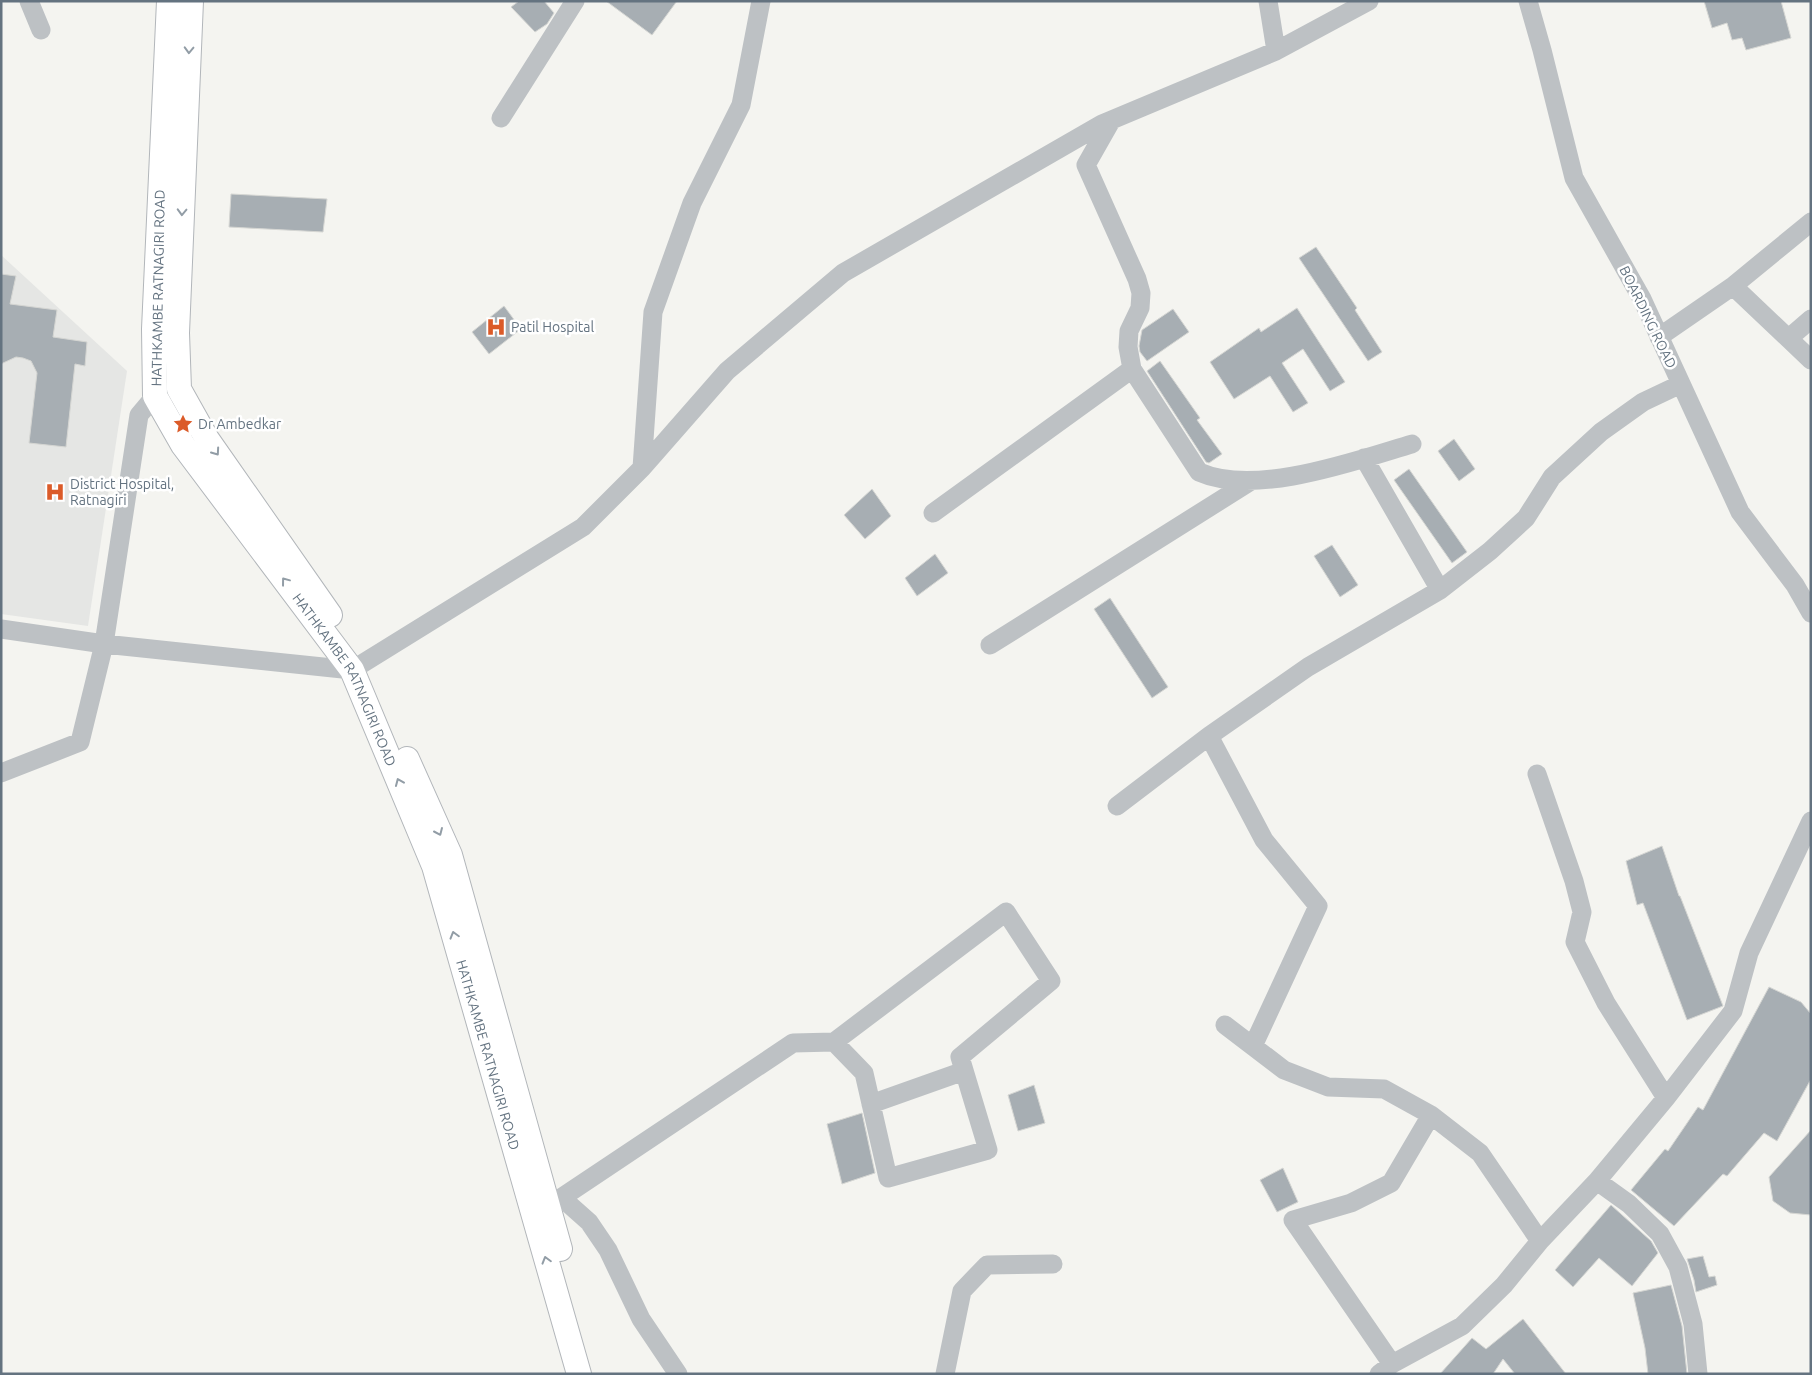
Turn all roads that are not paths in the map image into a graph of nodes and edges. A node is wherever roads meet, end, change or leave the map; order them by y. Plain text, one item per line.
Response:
1 (29, 1) edge
2 (169, 1) edge
3 (190, 1) edge
4 (575, 1) edge
5 (761, 1) edge
6 (1268, 1) edge
7 (1369, 1) edge
8 (1528, 1) edge
9 (41, 30) dead end
10 (1276, 51) junction
11 (501, 118) dead end
12 (1111, 120) junction
13 (1811, 222) edge
14 (1733, 286) junction
15 (1811, 319) edge
16 (1659, 337) junction
17 (1790, 338) junction
18 (1811, 360) edge
19 (1132, 369) junction
20 (1681, 384) junction
21 (179, 389) junction
22 (155, 396) junction
23 (1412, 444) dead end
24 (1364, 458) junction
25 (642, 468) junction
26 (1251, 481) junction
27 (933, 513) dead end
28 (1440, 590) junction
29 (1811, 613) edge
30 (1, 629) edge
31 (104, 644) junction
32 (990, 645) dead end
33 (358, 667) junction
34 (1209, 736) junction
35 (1, 773) edge
36 (1537, 774) dead end
37 (1117, 806) dead end
38 (1811, 821) edge
39 (1225, 1025) dead end
40 (834, 1042) junction
41 (1252, 1046) junction
42 (964, 1071) junction
43 (1666, 1098) junction
44 (871, 1104) junction
45 (1432, 1115) junction
46 (1597, 1181) junction
47 (548, 1207) junction
48 (1540, 1241) junction
49 (1053, 1264) dead end
50 (1386, 1369) edge
51 (579, 1374) edge
52 (593, 1374) edge
53 (678, 1374) edge
54 (945, 1374) edge
55 (1698, 1374) edge

1 - 9 street
2 - 22 main road, HATHKAMBE RATNAGIRI ROAD
3 -> 21 main road
4 - 11 street
5 - 25 street
6 - 10 street
7 - 10 street
8 - 16 street, BOARDING ROAD
10 - 12 street
12 - 19 street
12 - 25 street
13 - 14 street
14 - 16 street
14 - 17 street
15 - 17 street
16 - 20 street, BOARDING ROAD
17 - 18 street
19 - 26 street
19 - 27 street
20 - 28 street
20 - 29 street, BOARDING ROAD
21 - 22 street
21 -> 33 main road
22 - 31 street
33 -> 22 main road, HATHKAMBE RATNAGIRI ROAD
23 - 24 street
24 - 26 street
24 - 28 street
25 - 33 street
26 - 32 street
28 - 34 street
30 - 31 street
31 - 33 street
31 - 35 street
33 - 47 main road, HATHKAMBE RATNAGIRI ROAD
34 - 37 street
34 - 41 street
36 - 43 street
38 - 43 street
39 - 41 street
40 - 42 street
40 - 44 street
40 - 47 street
41 - 45 street
42 - 44 street
42 - 44 street
43 - 46 street
45 - 48 street
45 - 50 street
46 - 48 street
46 - 55 street
51 -> 47 main road, HATHKAMBE RATNAGIRI ROAD
47 - 52 main road
47 - 53 street
48 - 50 street
49 - 54 street

